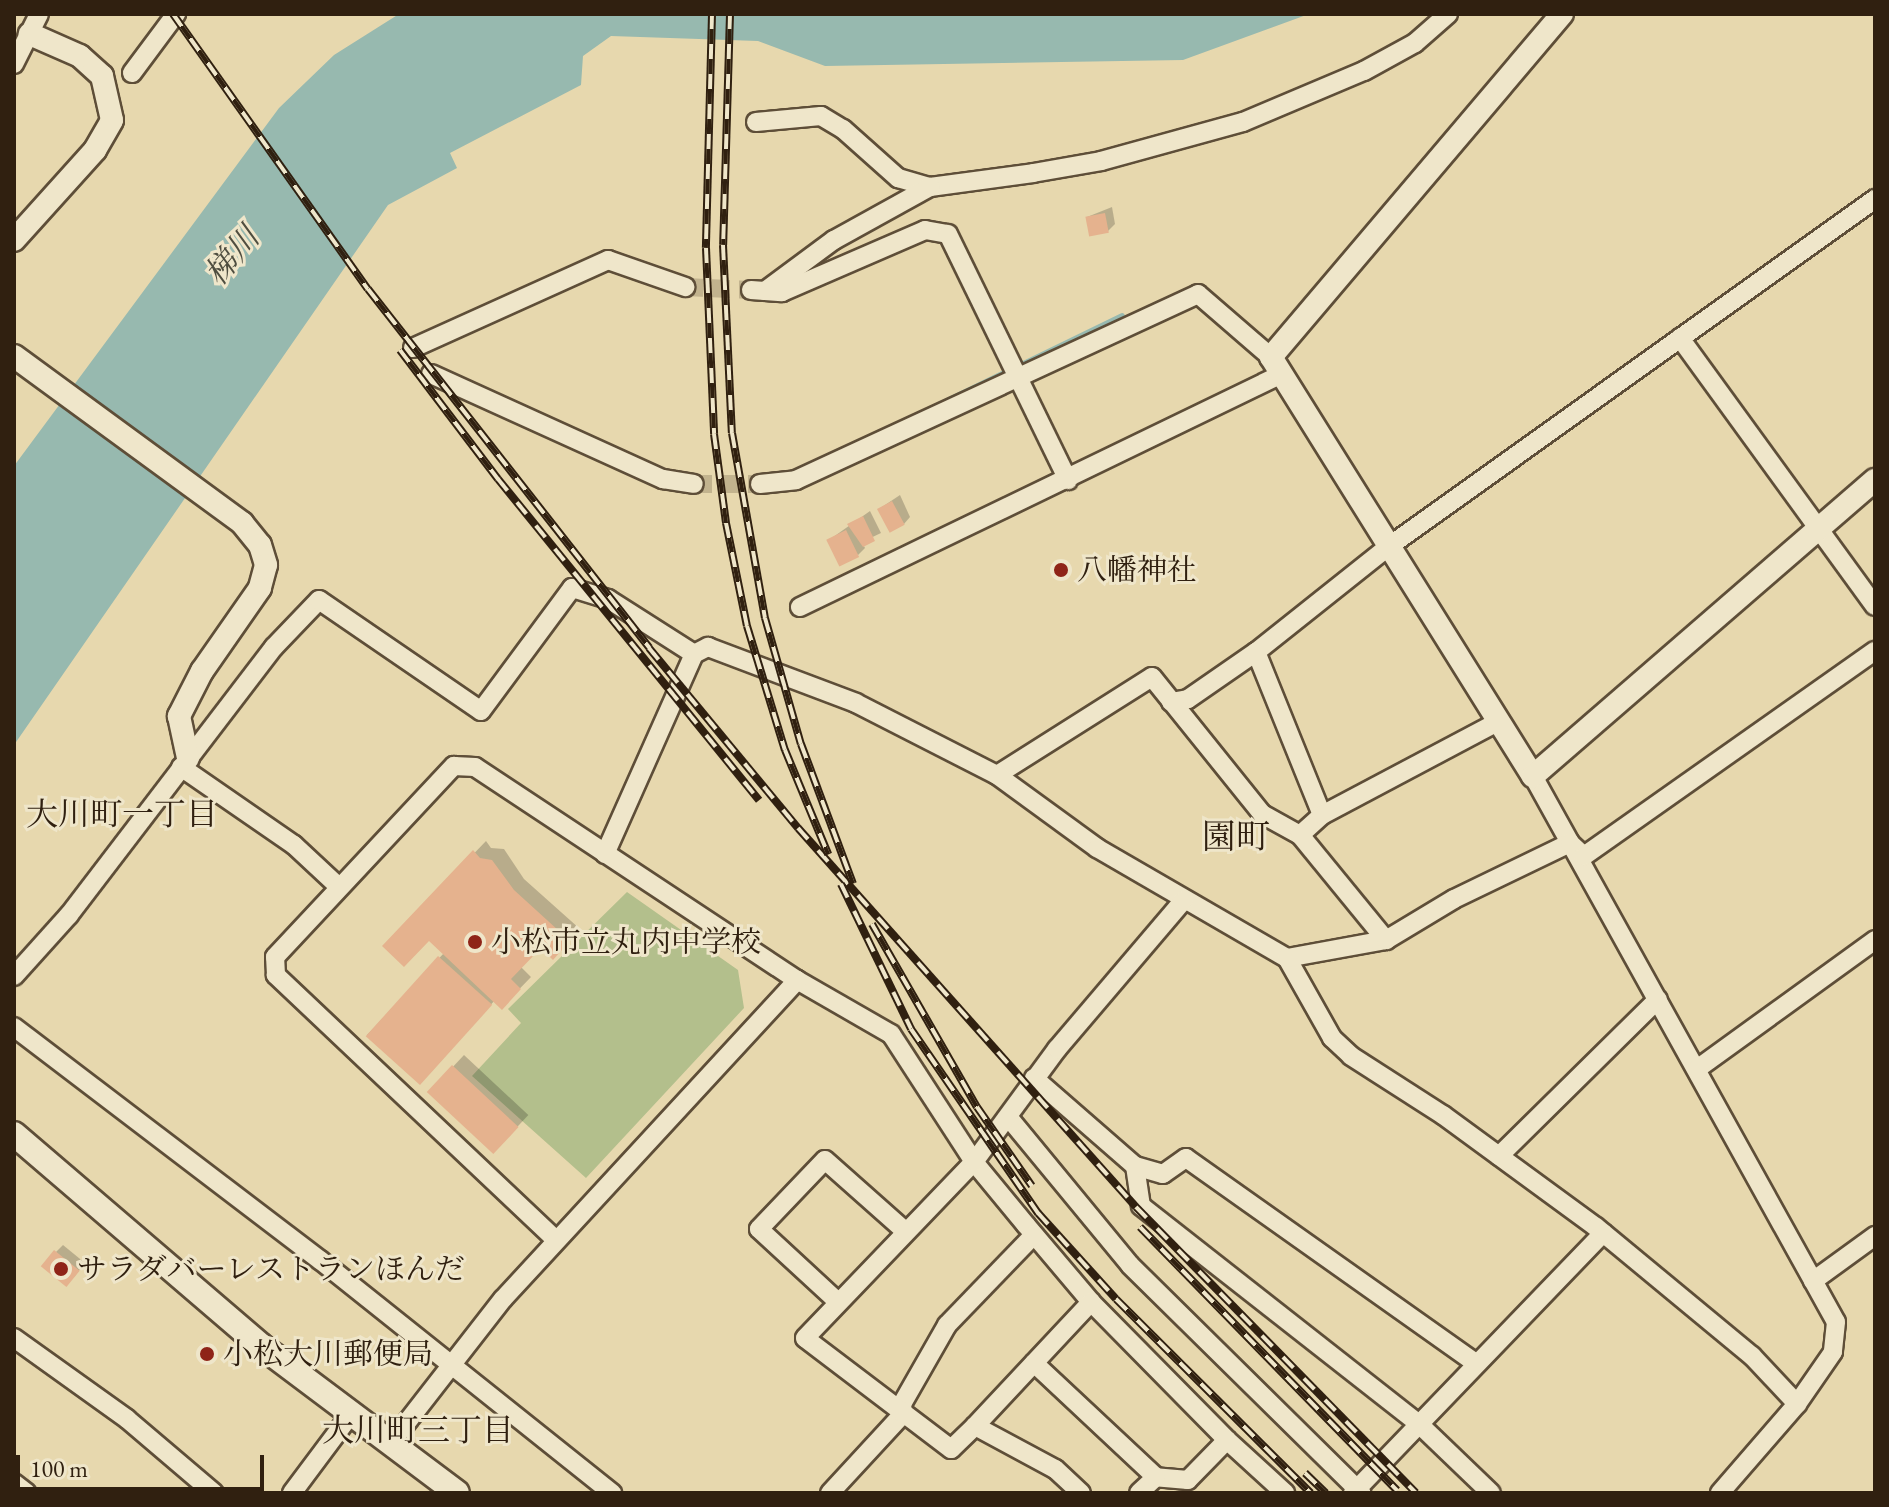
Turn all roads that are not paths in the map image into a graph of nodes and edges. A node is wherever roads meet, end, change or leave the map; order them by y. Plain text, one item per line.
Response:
1 (176, 14) edge
2 (1448, 14) edge
3 (1562, 14) edge
4 (34, 24) edge
5 (14, 64) edge
6 (132, 73) dead end
7 (756, 122) dead end
8 (930, 187) junction
9 (1875, 199) edge
10 (14, 240) edge
11 (685, 287) tunnel mouth
12 (1680, 338) junction
13 (413, 348) dead end
14 (14, 356) edge
15 (1276, 366) junction
16 (431, 374) dead end
17 (1018, 378) junction
18 (1068, 480) junction
19 (1875, 480) edge
20 (694, 484) tunnel mouth
21 (760, 484) tunnel mouth
22 (1820, 530) junction
23 (1388, 547) junction
24 (1875, 606) edge
25 (800, 607) dead end
26 (1875, 651) edge
27 (1256, 652) junction
28 (694, 654) junction
29 (1171, 702) junction
30 (1498, 722) junction
31 (185, 762) junction
32 (997, 775) junction
33 (1533, 776) junction
34 (1322, 815) junction
35 (1300, 835) junction
36 (1570, 843) junction
37 (605, 854) junction
38 (339, 887) junction
39 (1184, 900) junction
40 (1386, 940) junction
41 (1875, 940) edge
42 (1287, 958) junction
43 (14, 976) edge
44 (797, 980) junction
45 (1658, 999) junction
46 (14, 1027) edge
47 (1697, 1069) junction
48 (1034, 1078) junction
49 (1009, 1118) junction
50 (15, 1136) edge
51 (1499, 1156) junction
52 (974, 1162) junction
53 (1135, 1166) junction
54 (905, 1231) junction
55 (1603, 1233) junction
56 (1034, 1235) junction
57 (1875, 1236) edge
58 (556, 1240) junction
59 (1813, 1281) junction
60 (837, 1301) junction
61 (1091, 1302) junction
62 (14, 1338) edge
63 (1034, 1363) junction
64 (1476, 1363) junction
65 (449, 1366) junction
66 (1797, 1404) junction
67 (351, 1414) junction
68 (903, 1414) junction
69 (1418, 1423) junction
70 (975, 1426) junction
71 (1227, 1440) junction
72 (390, 1444) junction
73 (1156, 1477) junction
74 (14, 1483) edge
75 (1357, 1492) edge
76 (27, 1493) edge
77 (214, 1493) edge
78 (292, 1493) edge
79 (457, 1493) edge
80 (612, 1493) edge
81 (830, 1493) edge
82 (1081, 1493) edge
83 (1139, 1493) edge
84 (1285, 1493) edge
85 (1491, 1493) edge
86 (1720, 1493) edge

1 - 6 street
2 - 8 street
3 - 15 street
4 - 5 street
4 - 10 street
7 - 8 street
8 - 17 street
9 - 12 street
11 - 13 street
12 - 22 street
12 - 23 street
14 - 31 street
15 - 17 street
15 - 18 street
15 - 23 street
16 - 20 street
17 - 18 street
17 - 21 street
18 - 25 street
19 - 22 street
22 - 24 street
22 - 33 street
23 - 27 street
23 - 30 street
26 - 36 street
27 - 29 street
27 - 34 street
28 - 31 street
28 - 32 street
28 - 37 street
29 - 32 street
29 - 35 street
30 - 33 street
30 - 34 street
31 - 38 street
31 - 43 street
32 - 39 street
33 - 36 street
34 - 35 street
35 - 40 street
36 - 40 street
36 - 45 street
37 - 38 street
37 - 44 street
38 - 58 street
39 - 42 street
39 - 48 street
40 - 42 street
41 - 47 street
42 - 51 street
44 - 52 street
44 - 58 street
45 - 47 street
45 - 51 street
46 - 65 street
47 - 59 street
48 - 49 street
48 - 53 street
49 - 52 street
49 - 75 street
50 - 67 main road
51 - 55 street
52 - 54 street
52 - 56 street
53 - 64 street
53 - 69 street
54 - 60 street
54 - 60 street
55 - 64 street
55 - 66 street
56 - 61 street
56 - 68 street
57 - 59 street
58 - 65 street
59 - 66 street
60 - 68 street
61 - 63 street
61 - 71 street
62 - 77 street
63 - 70 street
63 - 73 street
64 - 69 street
65 - 72 street
65 - 80 street
66 - 86 street
67 - 72 main road
67 - 78 street
68 - 70 street
68 - 81 street
69 - 75 street
69 - 85 street
70 - 82 street
71 - 73 street
71 - 84 street
72 - 79 main road
73 - 83 street
74 - 76 street

